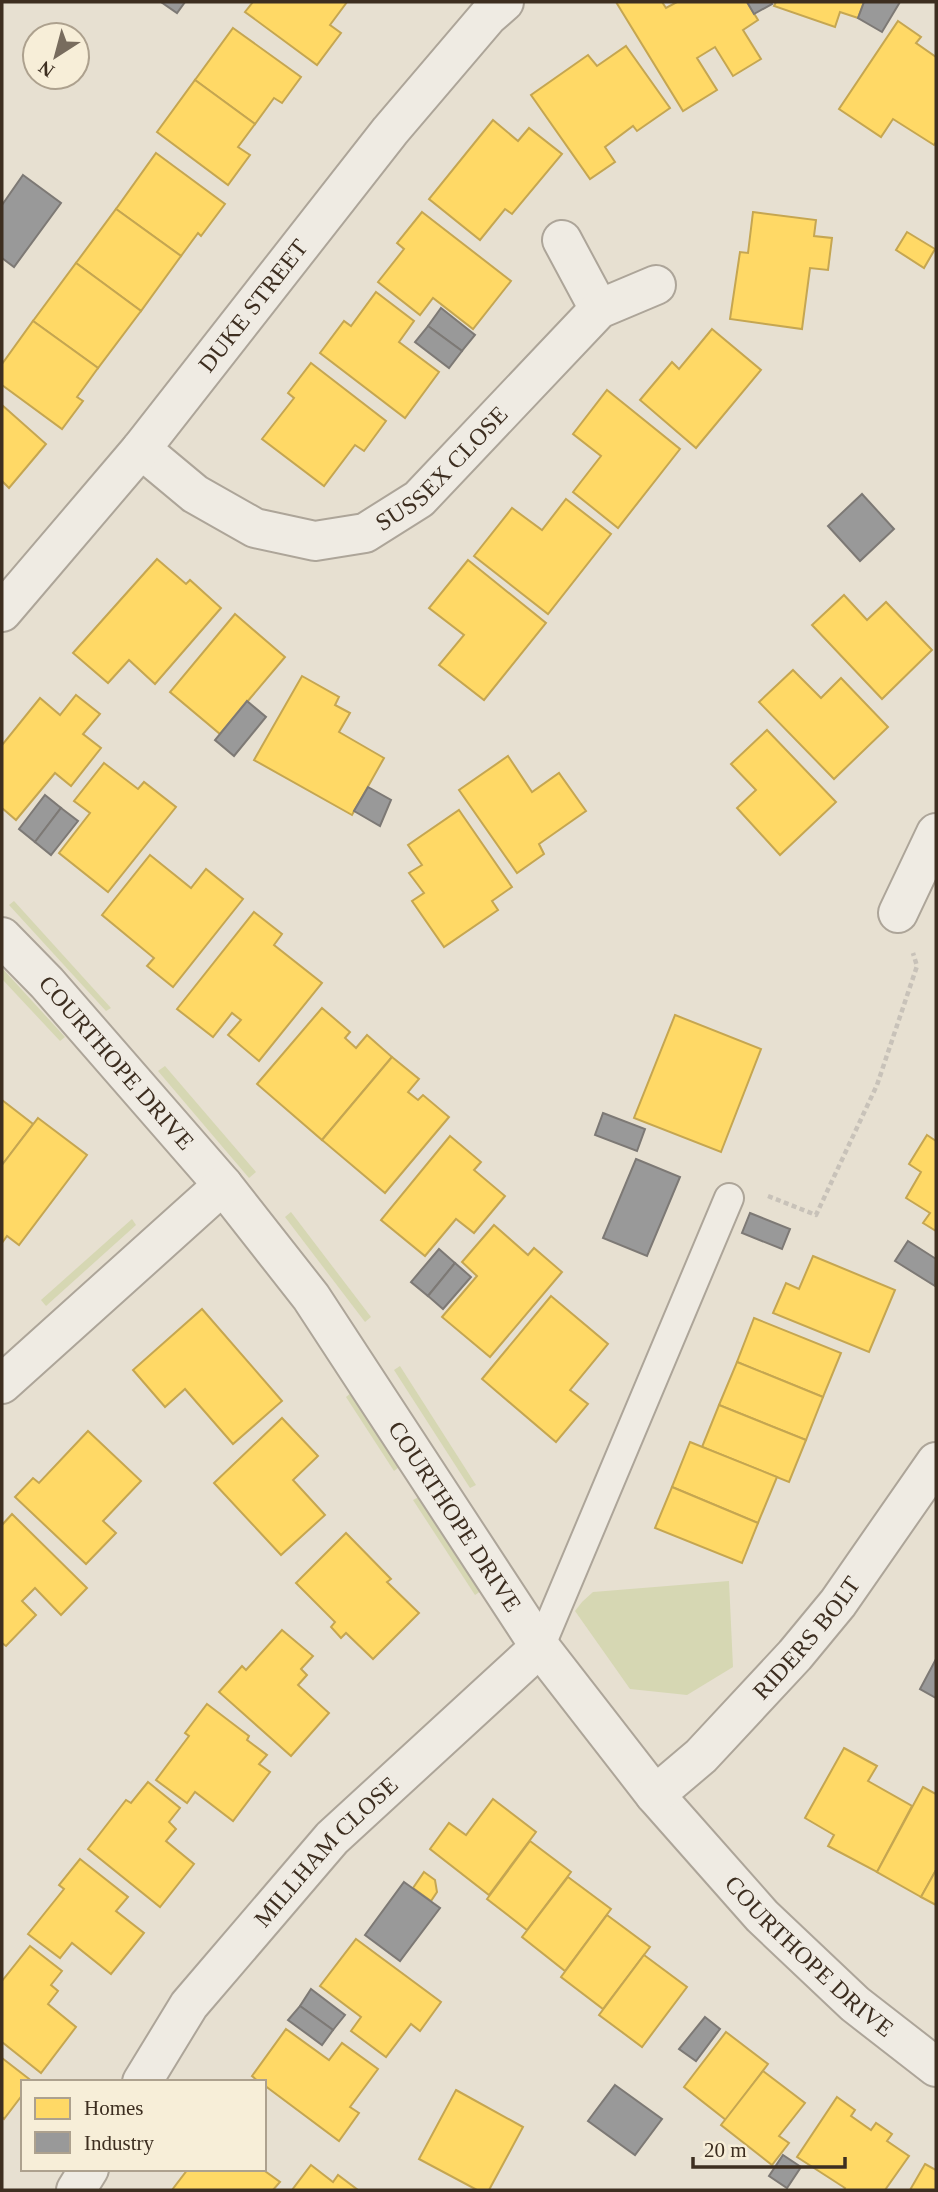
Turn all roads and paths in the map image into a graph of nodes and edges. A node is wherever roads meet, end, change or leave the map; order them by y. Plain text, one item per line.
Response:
1 (504, 2) edge
2 (562, 240) dead end
3 (656, 285) dead end
4 (599, 309) junction
5 (141, 449) junction
6 (2, 612) edge
7 (936, 834) edge
8 (898, 913) joint
9 (2, 937) edge
10 (223, 1185) junction
11 (729, 1198) joint
12 (2, 1384) edge
13 (936, 1462) edge
14 (540, 1647) junction
15 (655, 1794) junction
16 (936, 2067) edge
17 (143, 2080) edge
18 (88, 2171) edge
19 (76, 2190) edge

1 - 5 street, DUKE STREET
2 - 4 street
3 - 4 street, SUSSEX CLOSE
4 - 5 street, SUSSEX CLOSE
5 - 6 street, DUKE STREET
7 - 8 street
8 - 11 path
9 - 10 street, COURTHOPE DRIVE
10 - 12 street
10 - 14 street, COURTHOPE DRIVE
11 - 14 lane
13 - 15 street, RIDERS BOLT
14 - 15 street, COURTHOPE DRIVE
14 - 17 street, MILLHAM CLOSE
15 - 16 street, COURTHOPE DRIVE
18 - 19 street

